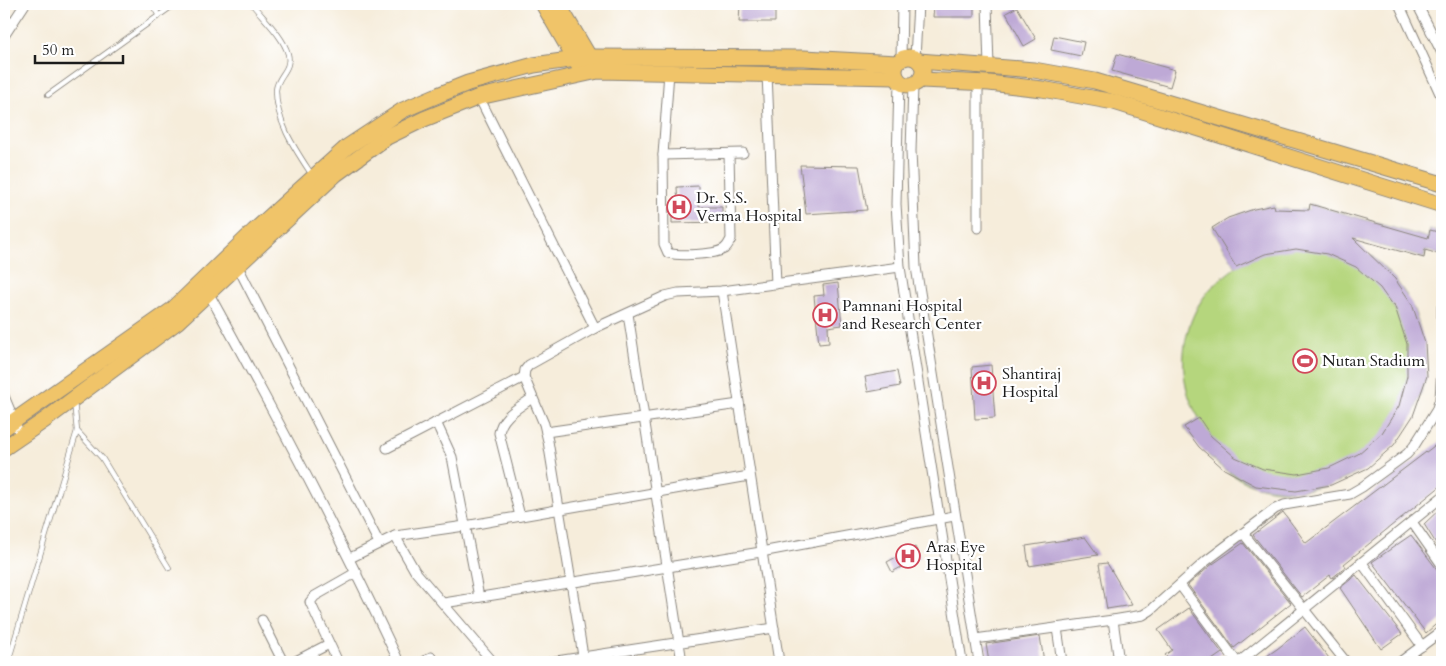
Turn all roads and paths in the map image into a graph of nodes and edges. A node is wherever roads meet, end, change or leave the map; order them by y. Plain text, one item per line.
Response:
1 (25, 4) edge
2 (152, 4) edge
3 (175, 4) edge
4 (252, 4) edge
5 (542, 4) edge
6 (558, 4) edge
7 (902, 4) edge
8 (918, 4) edge
9 (987, 4) edge
10 (1399, 4) edge
11 (1418, 4) edge
12 (159, 16) junction
13 (4, 36) edge
14 (1442, 54) edge
15 (587, 65) junction
16 (989, 66) junction
17 (908, 71) junction
18 (669, 72) junction
19 (767, 74) junction
20 (978, 82) junction
21 (48, 95) dead end
22 (479, 97) junction
23 (1442, 98) edge
24 (743, 153) dead end
25 (728, 154) junction
26 (663, 155) junction
27 (318, 182) junction
28 (1442, 184) edge
29 (1442, 205) edge
30 (978, 228) dead end
31 (238, 267) junction
32 (900, 267) junction
33 (776, 284) junction
34 (722, 291) junction
35 (209, 294) junction
36 (1442, 306) edge
37 (628, 314) junction
38 (595, 328) junction
39 (1442, 329) edge
40 (1442, 367) edge
41 (524, 377) junction
42 (67, 384) junction
43 (4, 396) edge
44 (73, 398) junction
45 (532, 398) junction
46 (739, 404) junction
47 (644, 418) junction
48 (436, 422) junction
49 (9, 424) edge
50 (77, 431) junction
51 (546, 432) junction
52 (21, 437) junction
53 (4, 448) edge
54 (387, 448) dead end
55 (749, 476) junction
56 (655, 492) junction
57 (1442, 497) edge
58 (558, 510) junction
59 (520, 516) junction
60 (954, 516) junction
61 (940, 519) junction
62 (1412, 522) junction
63 (465, 526) junction
64 (1243, 533) junction
65 (395, 536) junction
66 (379, 543) junction
67 (761, 552) junction
68 (350, 558) junction
69 (1362, 563) junction
70 (1442, 565) edge
71 (667, 567) junction
72 (169, 568) dead end
73 (357, 572) junction
74 (570, 582) junction
75 (1180, 584) junction
76 (479, 597) junction
77 (444, 603) junction
78 (1305, 610) junction
79 (262, 620) dead end
80 (1114, 620) junction
81 (774, 628) junction
82 (1057, 628) junction
83 (1442, 631) edge
84 (975, 639) junction
85 (679, 642) junction
86 (329, 644) junction
87 (1422, 646) junction
88 (583, 659) edge
89 (8, 662) edge
90 (283, 662) edge
91 (294, 662) edge
92 (338, 662) edge
93 (399, 662) edge
94 (493, 662) edge
95 (550, 662) edge
96 (682, 662) edge
97 (779, 662) edge
98 (962, 662) edge
99 (979, 662) edge
100 (1062, 662) edge
101 (1120, 662) edge
102 (1238, 662) edge
103 (1346, 662) edge
104 (1400, 662) edge

1 - 13 street
2 - 12 lane
3 - 12 lane
4 - 27 lane
5 - 15 main road
6 - 15 main road
7 - 17 street
8 - 17 street
9 - 16 street
10 - 23 street
11 - 14 street
12 - 21 lane
15 - 17 main road
15 - 18 main road
15 - 22 main road
15 - 27 main road
16 - 17 main road
16 - 28 main road
17 - 19 main road
17 - 20 main road
17 - 32 street
17 - 60 street
18 - 19 main road
18 - 26 street
19 - 33 street
20 - 29 main road
20 - 30 street
22 - 27 main road
22 - 38 street
24 - 25 street
25 - 26 street
25 - 26 street
27 - 31 main road
27 - 42 main road
31 - 35 main road
31 - 66 street
32 - 33 street
32 - 61 street
33 - 34 street
34 - 37 street
34 - 46 street
35 - 44 main road
35 - 68 street
36 - 39 street
37 - 38 street
37 - 47 street
38 - 41 street
40 - 64 street
41 - 45 street
41 - 48 street
42 - 44 lane
42 - 49 main road
43 - 49 street
44 - 50 lane
44 - 52 main road
45 - 51 street
45 - 59 street
46 - 47 street
46 - 55 street
47 - 51 street
47 - 56 street
48 - 54 street
48 - 63 street
49 - 52 street
50 - 72 lane
50 - 89 lane
51 - 58 street
52 - 53 main road
55 - 56 street
55 - 67 street
56 - 58 street
56 - 71 street
57 - 62 street
58 - 59 street
58 - 74 street
59 - 63 street
60 - 61 street
60 - 84 street
61 - 67 street
61 - 98 street
62 - 69 street
62 - 70 street
63 - 65 street
63 - 76 street
64 - 75 street
64 - 78 street
65 - 66 street
65 - 77 street
66 - 68 street
67 - 71 street
67 - 81 street
68 - 73 street
69 - 78 street
69 - 87 street
71 - 74 street
71 - 85 street
73 - 86 street
73 - 93 street
74 - 76 street
74 - 88 street
75 - 80 street
75 - 102 street
76 - 77 street
77 - 94 street
78 - 102 street
78 - 103 street
79 - 90 street
80 - 82 street
80 - 101 street
81 - 85 street
81 - 97 street
82 - 84 street
82 - 100 street
83 - 87 street
84 - 99 street
85 - 88 street
85 - 96 street
86 - 91 street
86 - 92 street
87 - 104 street
88 - 95 street

